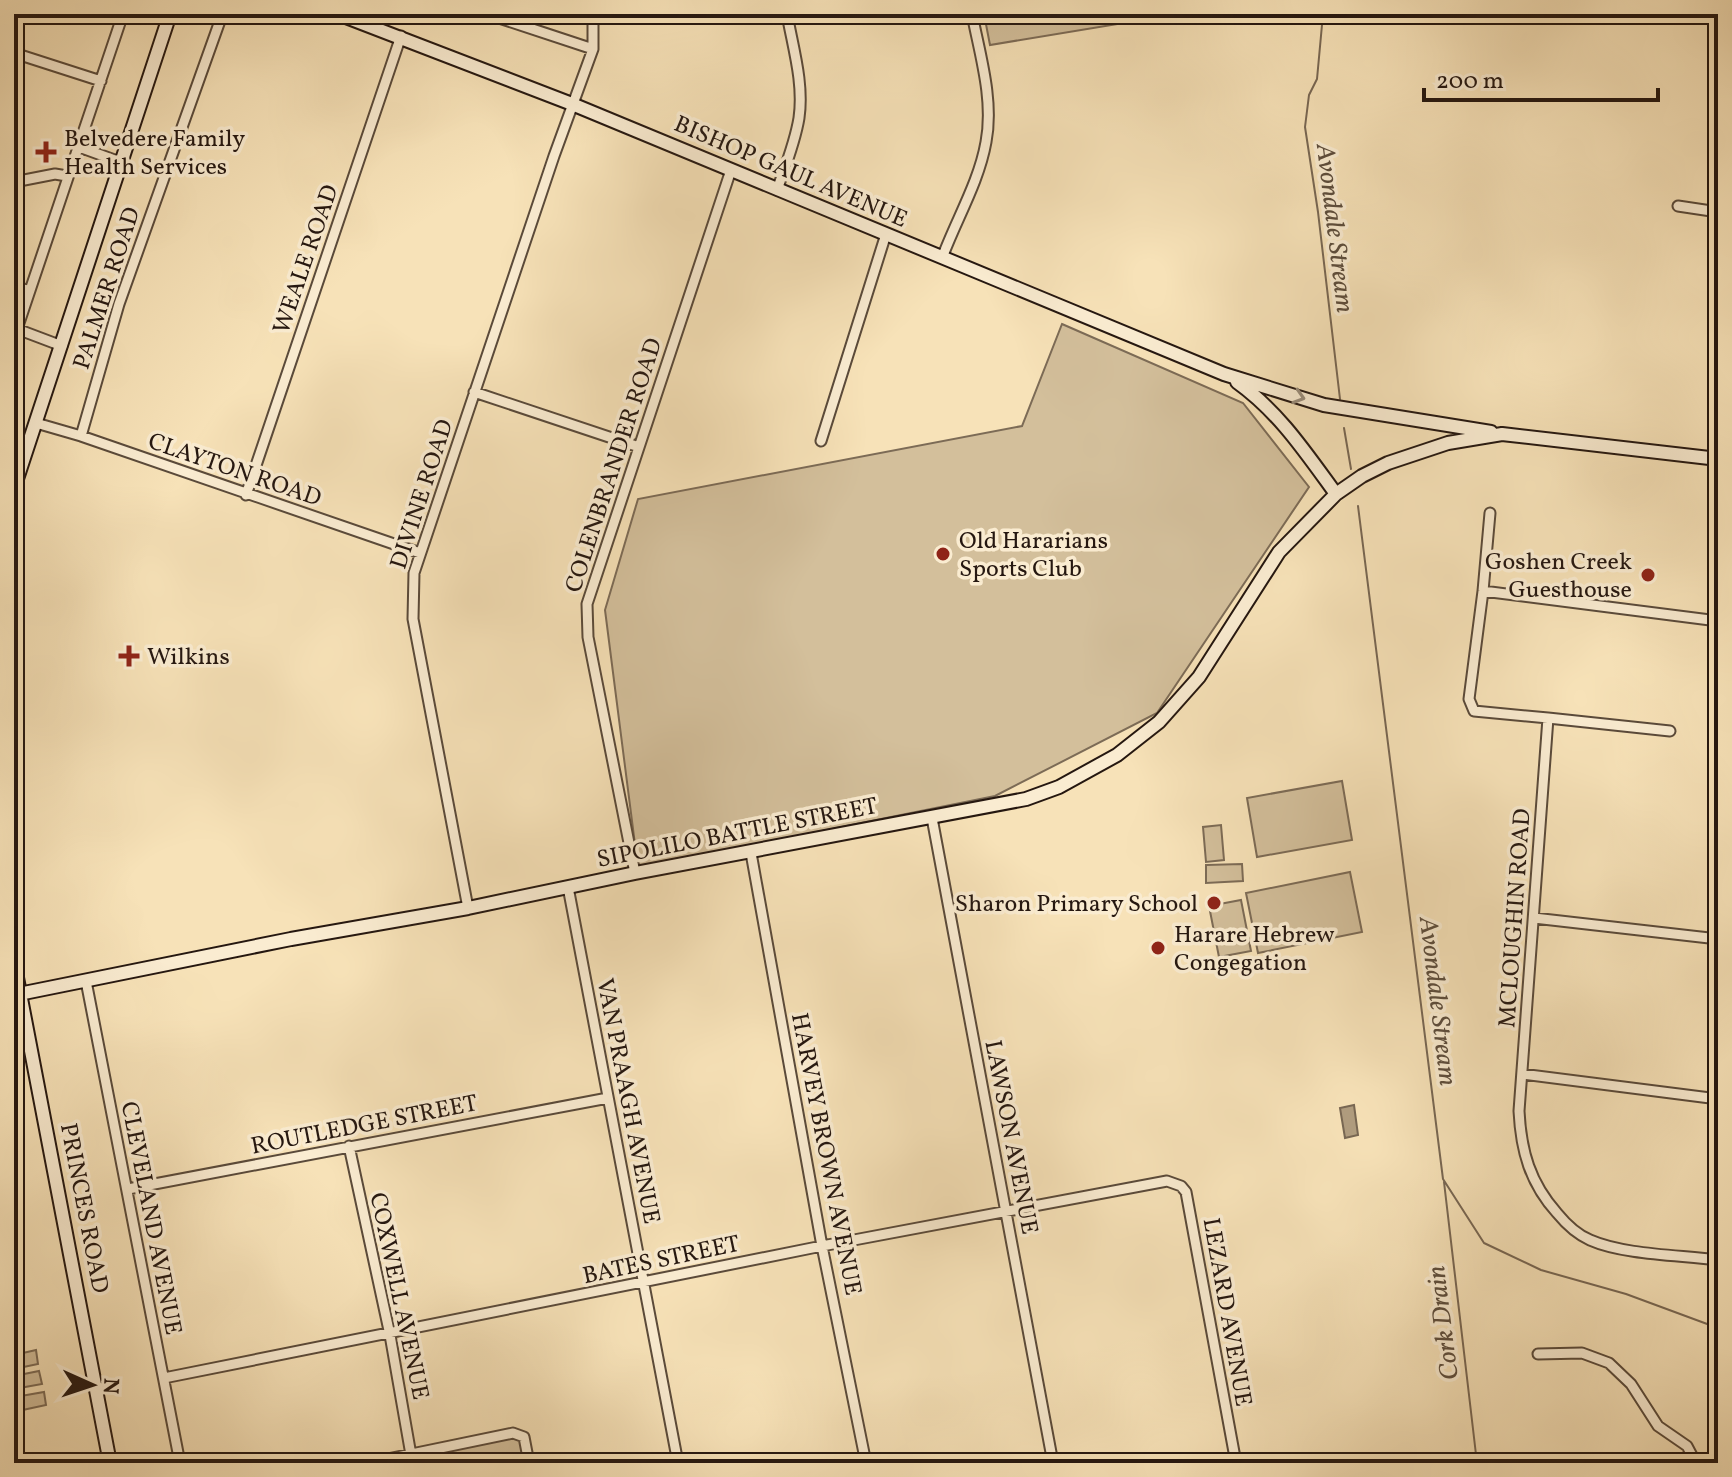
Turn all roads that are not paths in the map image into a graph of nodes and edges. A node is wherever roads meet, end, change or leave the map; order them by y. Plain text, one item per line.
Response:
1 (123, 14) edge
2 (170, 14) edge
3 (338, 14) edge
4 (487, 14) edge
5 (593, 14) edge
6 (787, 14) edge
7 (972, 14) edge
8 (221, 18) dead end
9 (401, 36) junction
10 (593, 49) junction
11 (14, 53) edge
12 (101, 81) junction
13 (572, 104) junction
14 (79, 147) junction
15 (123, 163) junction
16 (731, 170) junction
17 (67, 176) junction
18 (14, 182) edge
19 (777, 190) junction
20 (1678, 206) dead end
21 (1718, 212) edge
22 (886, 234) junction
23 (942, 258) junction
24 (14, 288) edge
25 (29, 290) junction
26 (16, 334) edge
27 (62, 346) junction
28 (1224, 374) junction
29 (474, 392) junction
30 (36, 423) junction
31 (1502, 434) junction
32 (81, 436) junction
33 (821, 441) dead end
34 (639, 447) junction
35 (1718, 459) edge
36 (14, 488) edge
37 (1336, 494) junction
38 (246, 495) junction
39 (1490, 513) dead end
40 (420, 553) junction
41 (1483, 591) junction
42 (1718, 621) edge
43 (1548, 718) junction
44 (1670, 731) dead end
45 (932, 818) junction
46 (751, 853) junction
47 (635, 873) junction
48 (568, 887) junction
49 (468, 908) junction
50 (1534, 918) junction
51 (1718, 939) edge
52 (14, 962) edge
53 (86, 981) junction
54 (17, 994) edge
55 (1522, 1074) junction
56 (608, 1098) junction
57 (1718, 1099) edge
58 (349, 1146) junction
59 (1167, 1181) joint
60 (128, 1189) junction
61 (1005, 1211) junction
62 (822, 1246) junction
63 (1718, 1260) edge
64 (644, 1284) junction
65 (390, 1335) junction
66 (1538, 1354) dead end
67 (164, 1378) junction
68 (411, 1455) junction
69 (110, 1463) edge
70 (180, 1463) edge
71 (368, 1463) edge
72 (529, 1463) edge
73 (678, 1463) edge
74 (866, 1463) edge
75 (1053, 1463) edge
76 (1236, 1463) edge
77 (1696, 1463) edge

1 - 12 street
2 - 15 main road
3 - 9 main road, BISHOP GAUL AVENUE
4 - 10 street
5 - 10 street
6 - 19 street
7 - 23 street
8 - 32 street, PALMER ROAD
9 - 13 main road, BISHOP GAUL AVENUE
9 - 38 street, WEALE ROAD
10 - 13 street, DIVINE ROAD
11 - 12 street
12 - 14 street
13 - 16 main road, BISHOP GAUL AVENUE
13 - 29 street, DIVINE ROAD
14 - 15 street
14 - 17 street
15 - 27 main road
16 - 19 main road, BISHOP GAUL AVENUE
16 - 34 street, COLENBRANDER ROAD
17 - 18 street
17 - 25 street
19 - 22 main road, BISHOP GAUL AVENUE
20 - 21 street
22 - 23 main road, BISHOP GAUL AVENUE
22 - 33 street
23 - 28 main road, BISHOP GAUL AVENUE
24 - 25 street
25 - 26 street
26 - 27 street
27 - 30 main road
28 -> 31 main road
28 - 37 main road
29 - 34 street
29 - 40 street, DIVINE ROAD
30 - 32 street, CLAYTON ROAD
30 - 36 main road
31 - 35 main road
31 - 37 main road
32 - 38 street, CLAYTON ROAD
34 - 47 street, COLENBRANDER ROAD
37 - 45 main road, SIPOLILO BATTLE STREET
38 - 40 street, CLAYTON ROAD
39 - 41 street
40 - 49 street, DIVINE ROAD
41 - 42 street
41 - 43 street
43 - 44 street
43 - 50 street, MCLOUGHIN ROAD
45 - 46 main road, SIPOLILO BATTLE STREET
45 - 61 street, LAWSON AVENUE
46 - 47 main road, SIPOLILO BATTLE STREET
46 - 62 street, HARVEY BROWN AVENUE
47 - 48 main road, SIPOLILO BATTLE STREET
48 - 49 main road, SIPOLILO BATTLE STREET
48 - 56 street, VAN PRAAGH AVENUE
49 - 53 main road, SIPOLILO BATTLE STREET
50 - 51 street
50 - 55 street, MCLOUGHIN ROAD
52 - 54 main road, PRINCES ROAD
53 - 54 main road, SIPOLILO BATTLE STREET
53 - 60 street, CLEVELAND AVENUE
54 - 69 main road, PRINCES ROAD
55 - 57 street
55 - 63 street, MCLOUGHIN ROAD
56 - 58 street, ROUTLEDGE STREET
56 - 64 street, VAN PRAAGH AVENUE
58 - 60 street, ROUTLEDGE STREET
58 - 65 street, COXWELL AVENUE
59 - 61 street, BATES STREET
59 - 76 street, LEZARD AVENUE
60 - 67 street, CLEVELAND AVENUE
61 - 62 street, BATES STREET
61 - 75 street, LAWSON AVENUE
62 - 64 street, BATES STREET
62 - 74 street, HARVEY BROWN AVENUE
64 - 65 street, BATES STREET
64 - 73 street, VAN PRAAGH AVENUE
65 - 67 street, BATES STREET
65 - 68 street, COXWELL AVENUE
66 - 77 street
67 - 70 street, CLEVELAND AVENUE
68 - 71 street
68 - 72 street

